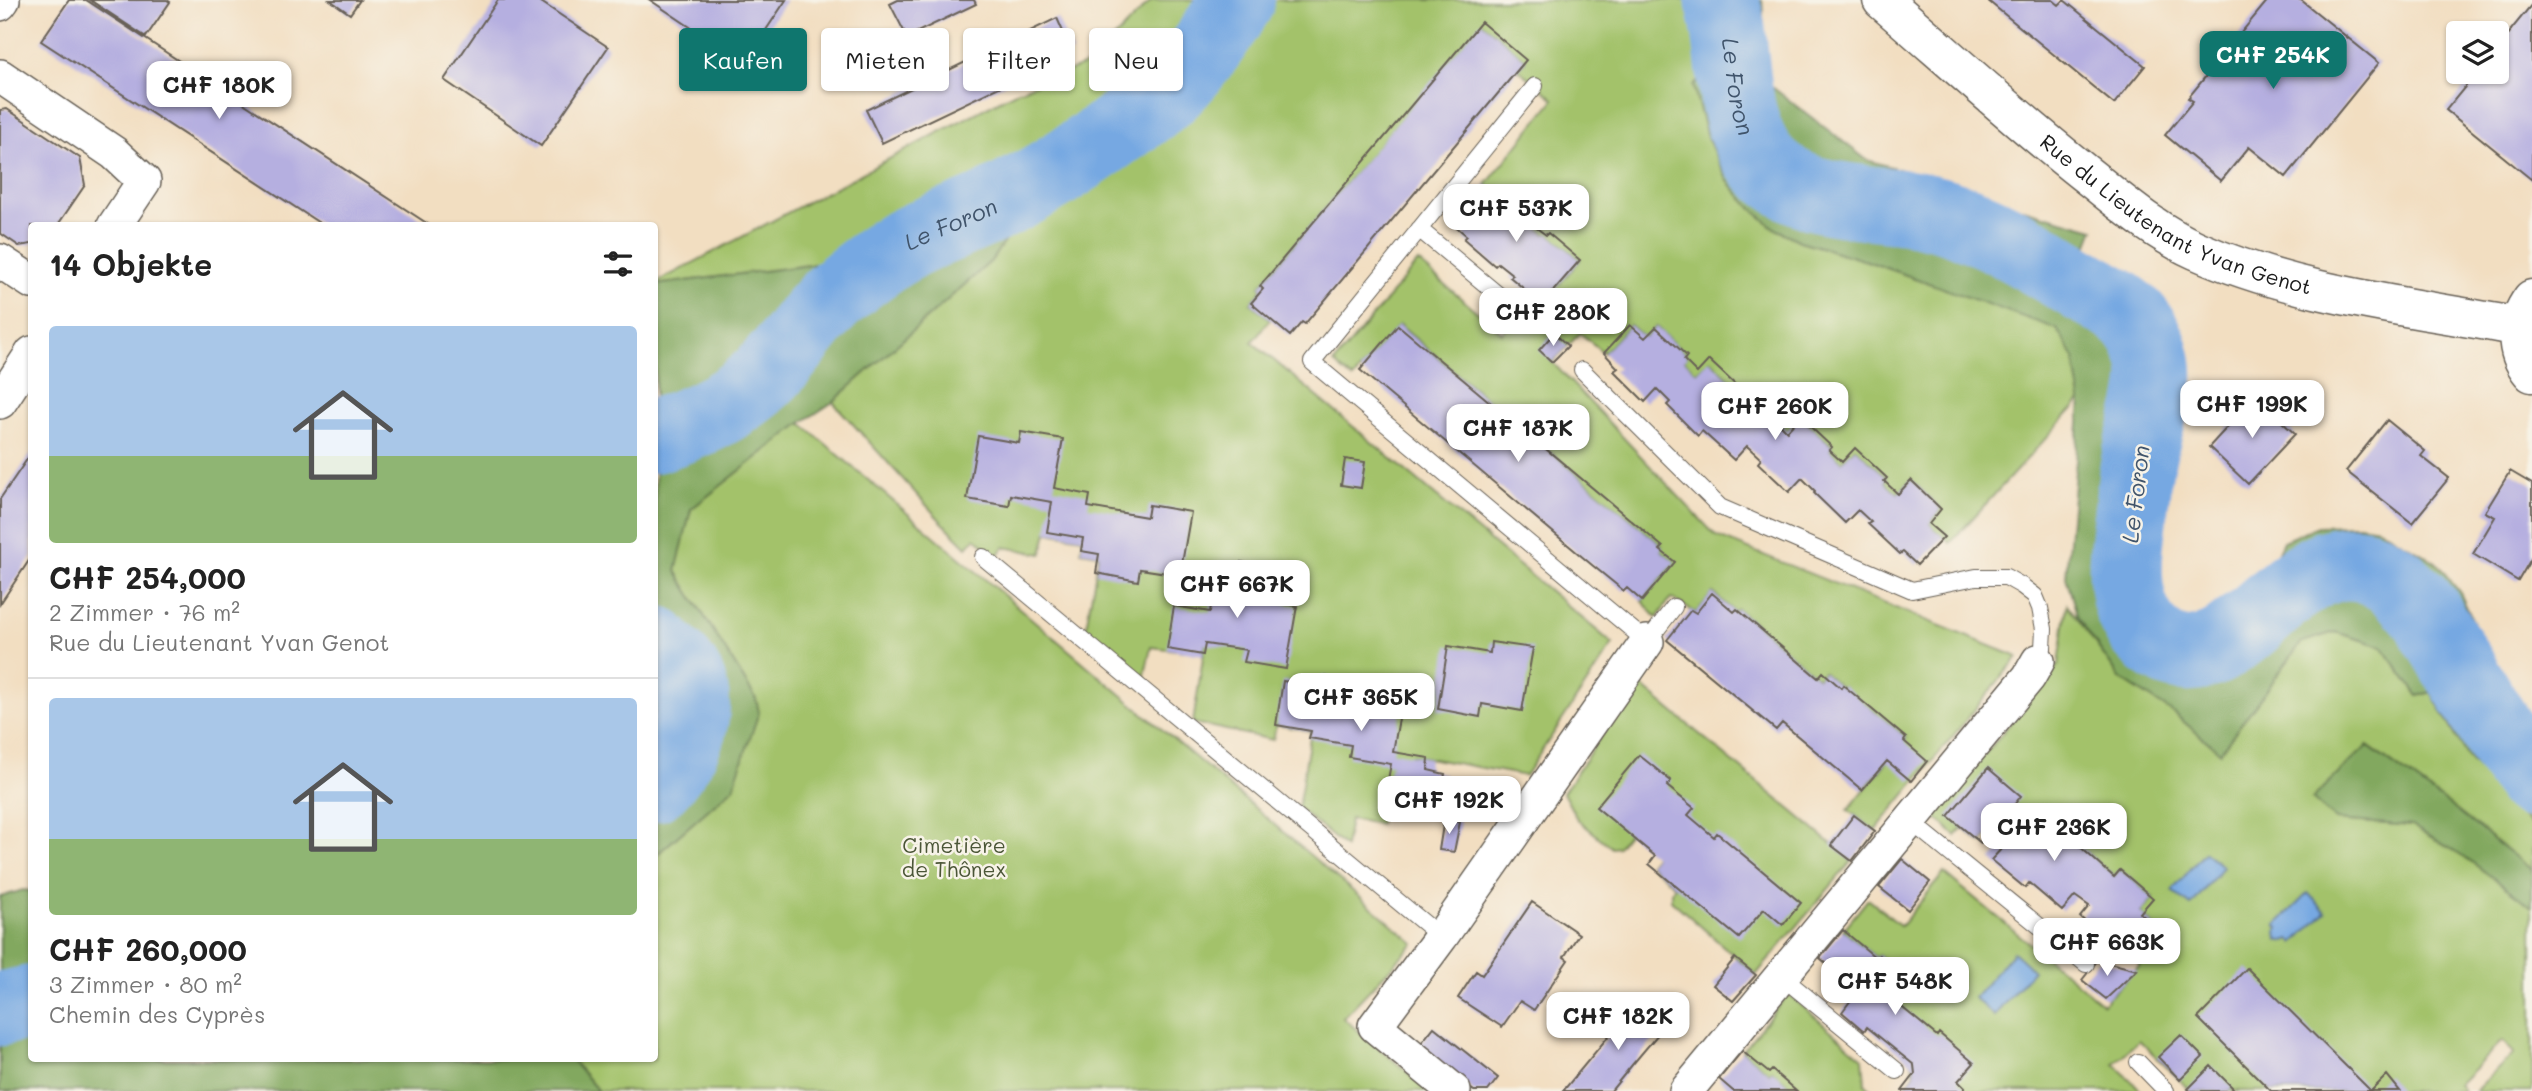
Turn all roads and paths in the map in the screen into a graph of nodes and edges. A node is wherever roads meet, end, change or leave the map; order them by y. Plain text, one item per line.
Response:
1 (1882, 0) edge
2 (0, 76) edge
3 (1535, 86) dead end
4 (117, 222) edge
5 (1419, 229) junction
6 (0, 261) edge
7 (28, 279) edge
8 (1514, 308) dead end
9 (2525, 313) edge
10 (28, 359) edge
11 (1582, 370) dead end
12 (2532, 373) edge
13 (0, 402) edge
14 (983, 557) dead end
15 (1674, 607) dead end
16 (1647, 642) junction
17 (2038, 661) joint
18 (1909, 820) junction
19 (1441, 937) junction
20 (2086, 964) dead end
21 (1782, 976) junction
22 (2138, 1062) dead end
23 (1897, 1071) dead end
24 (1454, 1091) edge
25 (1686, 1091) edge
26 (2166, 1091) edge

1 - 9 street, Rue du Lieutenant Yvan Genot
2 - 4 street
3 - 5 lane
5 - 8 lane
5 - 16 lane
6 - 7 street
9 - 12 street, Rue du Lieutenant Yvan Genot
10 - 13 street
11 - 17 lane
14 - 19 lane
15 - 16 lane
16 - 19 street
17 - 18 street
18 - 20 lane
18 - 21 street
19 - 24 street
21 - 23 lane
21 - 25 street
22 - 26 lane

